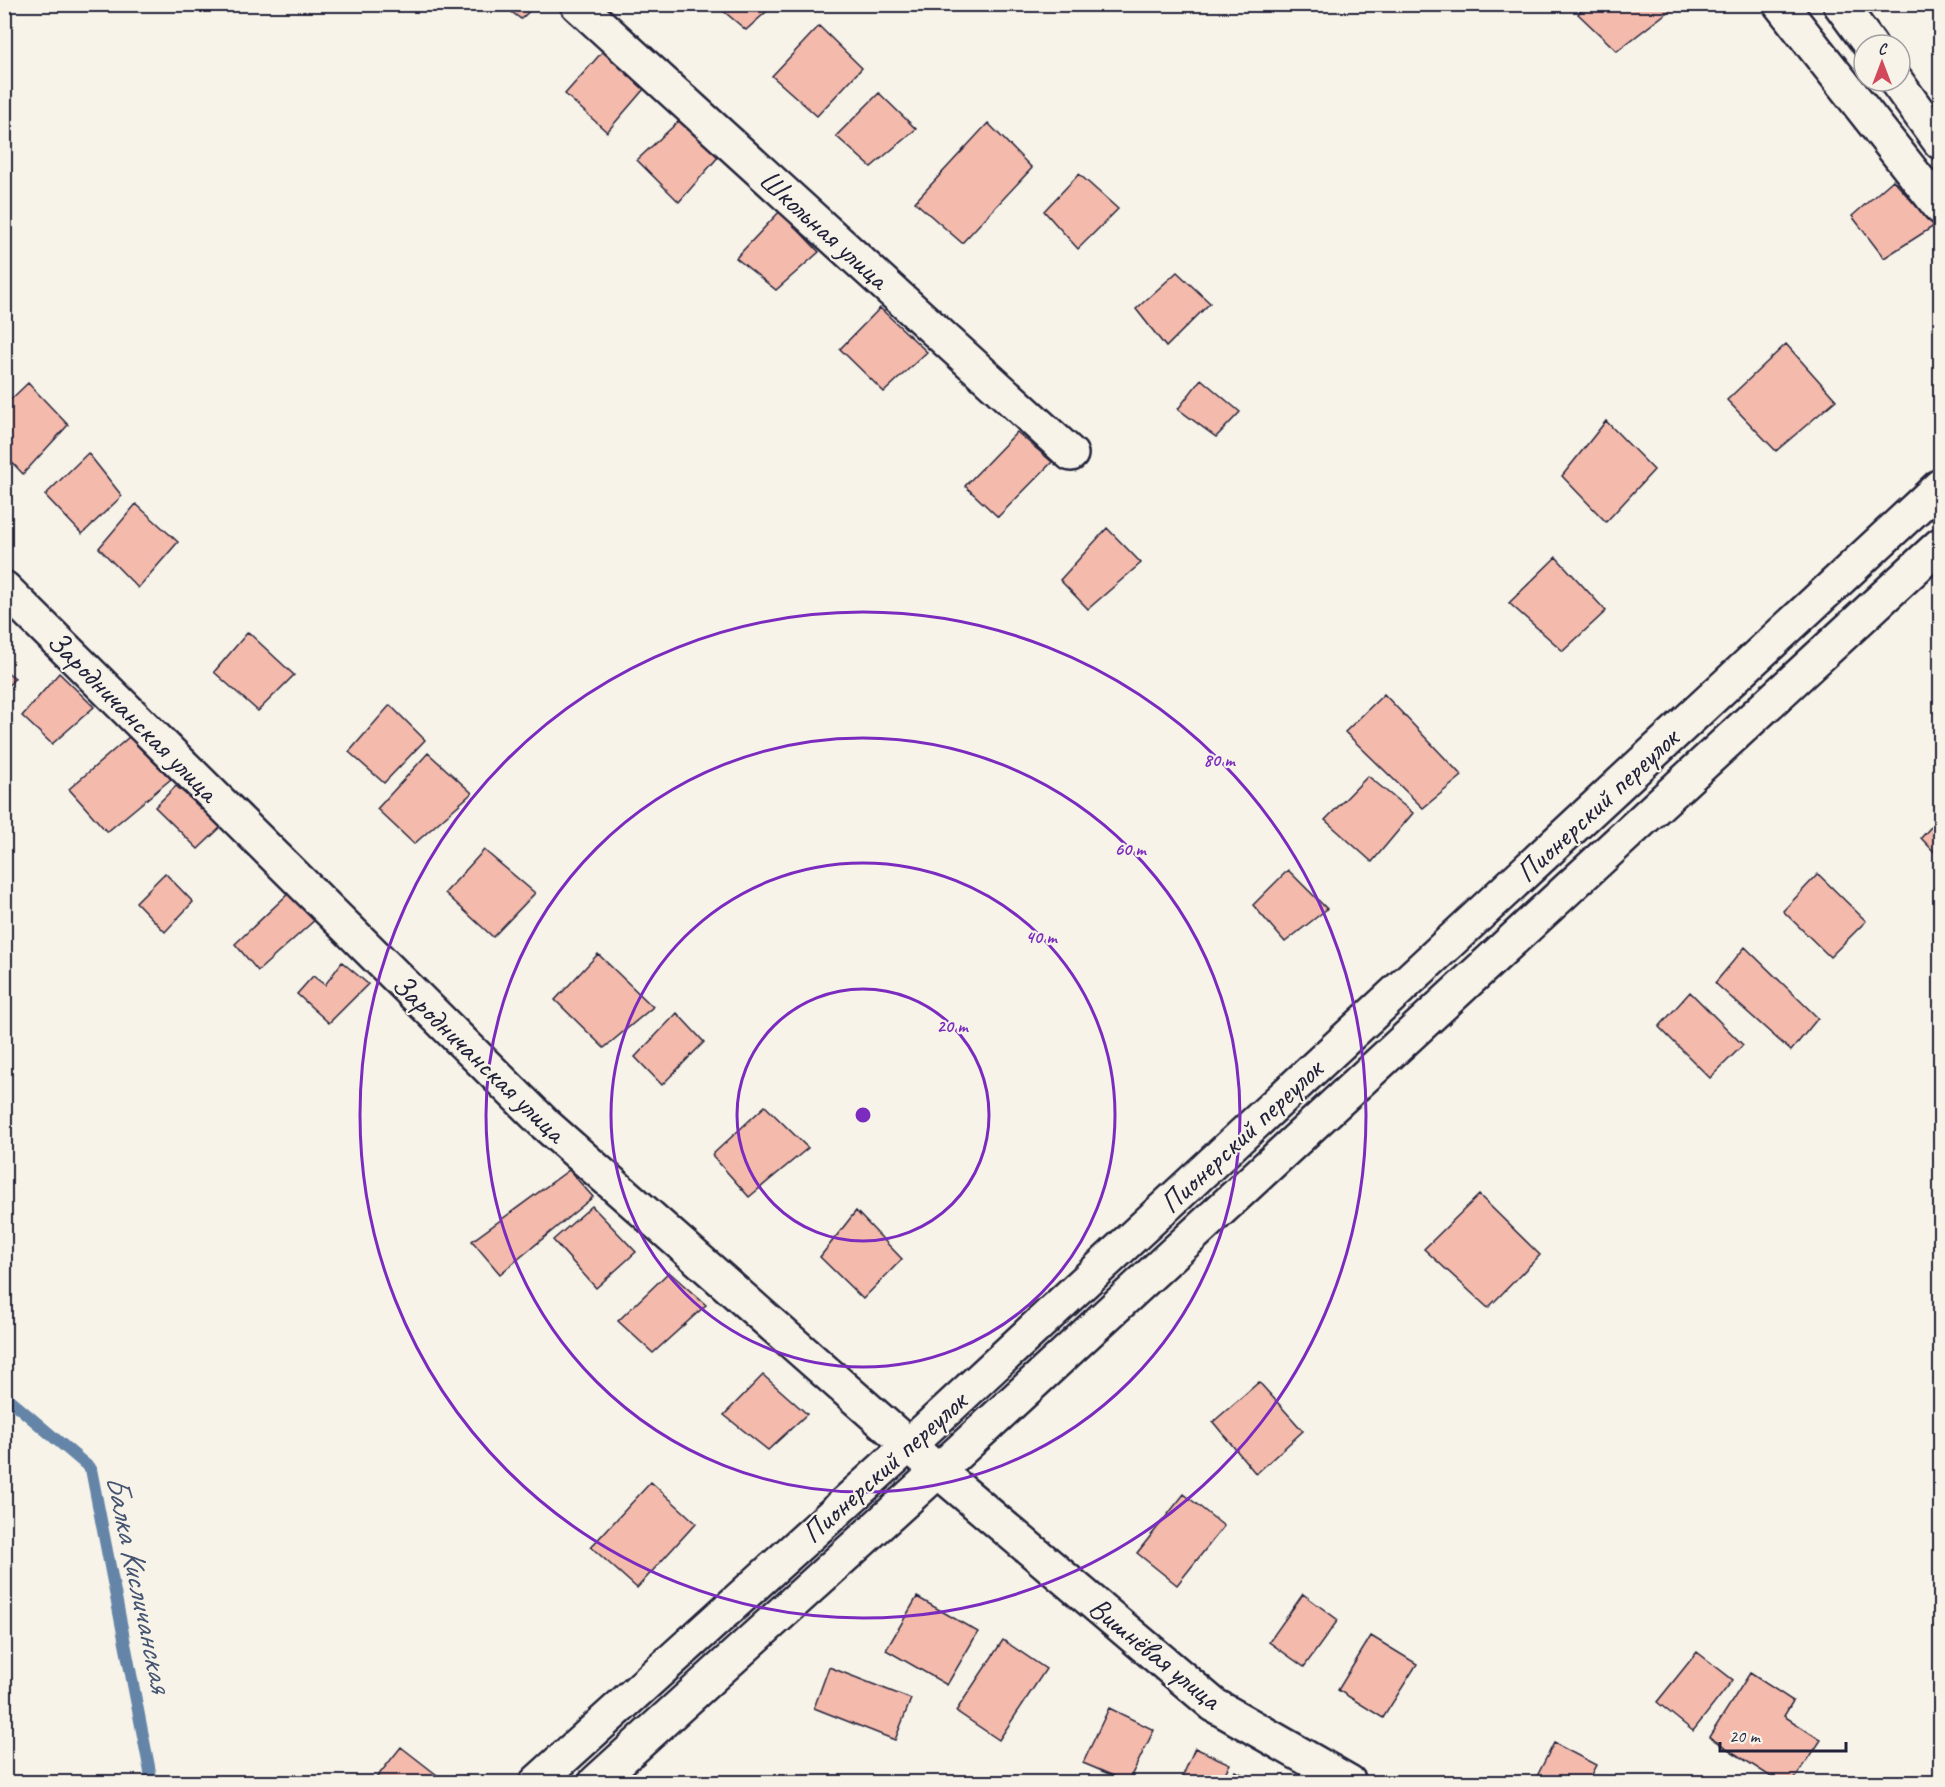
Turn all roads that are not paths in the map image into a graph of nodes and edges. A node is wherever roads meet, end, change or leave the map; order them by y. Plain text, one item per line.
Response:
1 (577, 4) edge
2 (1780, 4) edge
3 (1840, 4) edge
4 (1861, 33) edge
5 (1905, 93) edge
6 (1941, 142) edge
7 (1941, 207) edge
8 (1071, 454) dead end
9 (1941, 486) edge
10 (1941, 545) edge
11 (4, 588) edge
12 (908, 1446) junction
13 (938, 1471) junction
14 (975, 1504) joint
15 (537, 1782) edge
16 (596, 1782) edge
17 (1349, 1782) edge

1 - 8 street, Школьная улица
2 - 7 street
3 - 4 street
5 - 6 street
9 - 12 street, Пионерский переулок
10 - 13 street, Пионерский переулок
11 - 12 street, Зародничанская улица
12 - 13 street, Зародничанская улица
12 - 15 street, Пионерский переулок
13 - 14 street, Зародничанская улица
13 - 16 street, Пионерский переулок
14 - 17 street, Вишнёвая улица

